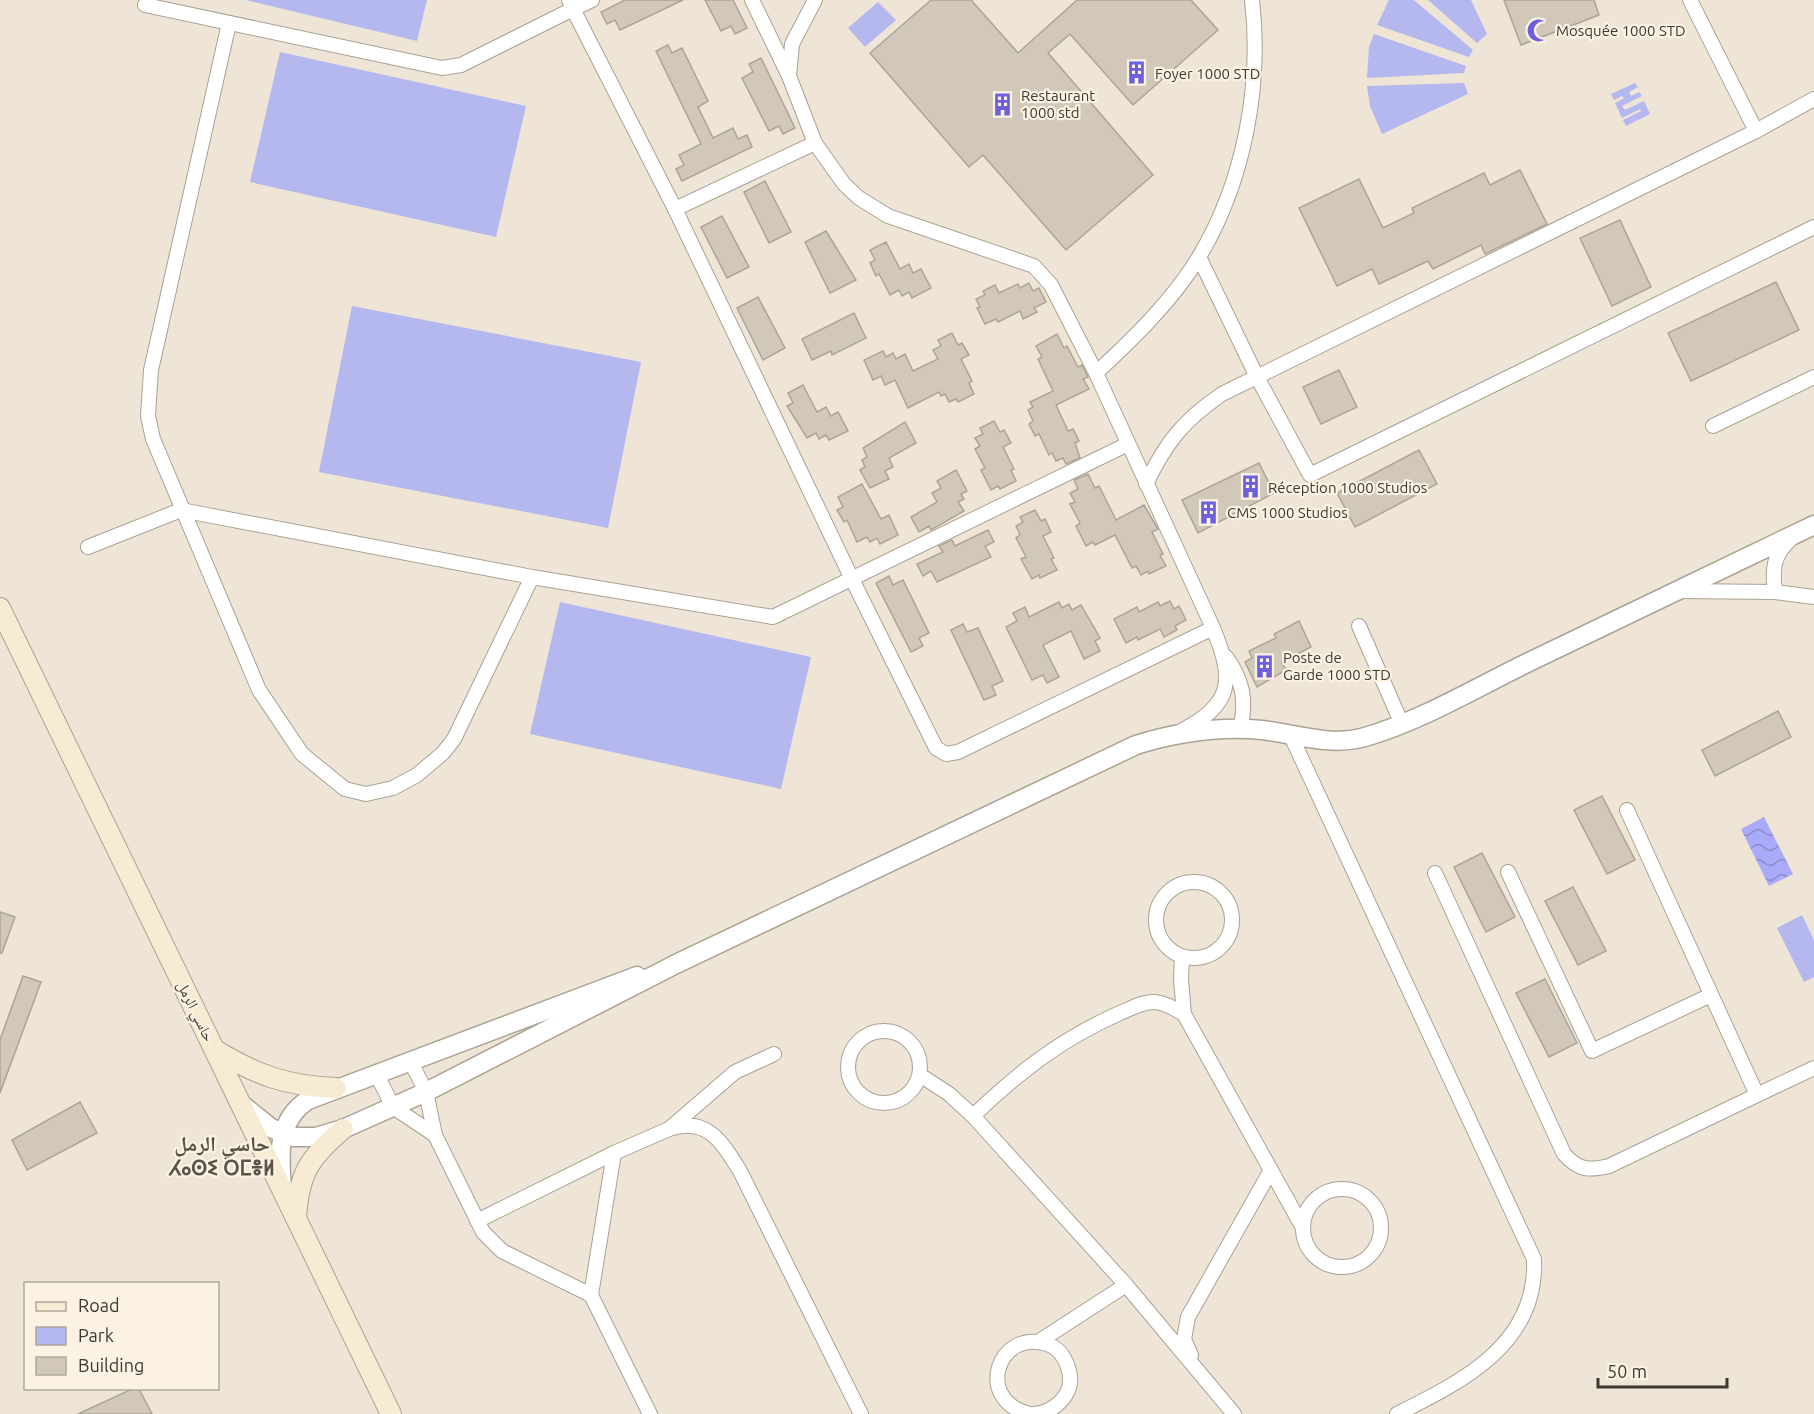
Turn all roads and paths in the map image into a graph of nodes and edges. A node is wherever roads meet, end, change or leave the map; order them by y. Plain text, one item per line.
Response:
1 (592, 0) edge
2 (752, 0) edge
3 (815, 0) edge
4 (1252, 0) edge
5 (1690, 0) edge
6 (145, 5) dead end
7 (571, 5) edge
8 (229, 23) junction
9 (789, 76) junction
10 (1814, 99) edge
11 (1756, 131) junction
12 (815, 143) junction
13 (675, 209) junction
14 (1814, 227) edge
15 (1199, 257) junction
16 (1096, 373) junction
17 (1257, 377) junction
18 (1814, 377) edge
19 (1713, 426) dead end
20 (1128, 444) junction
21 (1146, 484) junction
22 (181, 510) junction
23 (1814, 525) edge
24 (1797, 533) junction
25 (88, 547) dead end
26 (532, 577) junction
27 (851, 578) junction
28 (1676, 591) junction
29 (1775, 592) junction
30 (1814, 597) edge
31 (0, 608) edge
32 (1359, 626) dead end
33 (1213, 628) junction
34 (1223, 653) junction
35 (1401, 722) junction
36 (1240, 729) junction
37 (1174, 734) junction
38 (1291, 736) junction
39 (1627, 810) dead end
40 (1508, 872) dead end
41 (1435, 873) dead end
42 (1182, 957) junction
43 (676, 964) junction
44 (1711, 995) junction
45 (1184, 1014) junction
46 (215, 1050) junction
47 (774, 1054) dead end
48 (410, 1060) junction
49 (1814, 1068) edge
50 (376, 1073) junction
51 (920, 1075) junction
52 (336, 1088) junction
53 (426, 1092) junction
54 (1757, 1095) junction
55 (241, 1104) junction
56 (393, 1107) junction
57 (973, 1116) junction
58 (342, 1129) junction
59 (669, 1129) junction
60 (283, 1133) junction
61 (435, 1135) junction
62 (614, 1153) junction
63 (1271, 1170) junction
64 (282, 1189) junction
65 (296, 1218) junction
66 (477, 1221) junction
67 (1302, 1226) junction
68 (1126, 1285) junction
69 (591, 1295) junction
70 (1038, 1342) junction
71 (1196, 1368) junction
72 (391, 1414) edge
73 (650, 1414) edge
74 (861, 1414) edge
75 (1032, 1414) edge
76 (1234, 1414) edge
77 (1397, 1414) edge

1 - 7 street
2 - 9 street
3 - 9 street
4 - 15 street
5 - 11 street
6 - 8 street
7 - 8 street
7 - 13 street
8 - 22 street
9 - 12 street
10 - 11 street
11 - 17 street
12 - 13 street
12 - 16 street
13 - 27 street
14 - 17 street
15 - 16 street
15 - 17 street
16 - 20 street
17 - 21 street
18 - 19 street
20 - 21 street
20 - 27 street
21 - 33 street
22 - 25 street
22 - 26 street
22 - 26 street
23 - 24 street
24 - 28 street
24 - 29 street
26 - 27 street
27 - 33 street
28 - 29 street
28 - 35 street
29 - 30 street
31 - 46 main road, حاسي الرمل
32 - 35 street
33 - 34 street
34 - 36 street
34 - 37 street
35 - 38 street
36 - 37 street
36 - 38 street
37 - 43 street
38 - 77 street
39 - 44 street
40 - 44 street
41 - 54 street
42 - 42 street
42 - 45 street
43 - 48 street
43 - 53 street
44 - 54 street
45 - 57 street
45 - 63 street
46 - 52 main road
46 - 55 main road, حاسي الرمل
47 - 59 street
48 - 50 street
48 - 53 street
49 - 54 street
50 - 52 street
50 - 56 street
51 - 51 street
51 - 57 street
52 - 60 street
53 - 56 street
53 - 61 street
55 - 60 street
55 - 64 main road, حاسي الرمل
56 - 58 street
56 - 61 street
57 - 68 street
58 - 60 street
58 - 65 main road
59 - 62 street
59 - 74 street
60 - 64 street
61 - 66 street
62 - 66 street
62 - 69 street
63 - 67 street
63 - 71 street
64 - 65 main road, حاسي الرمل
65 - 72 main road, حاسي الرمل
66 - 69 street
67 - 67 street
68 - 70 street
68 - 71 street
69 - 73 street
70 - 75 street
70 - 75 street
71 - 76 street

